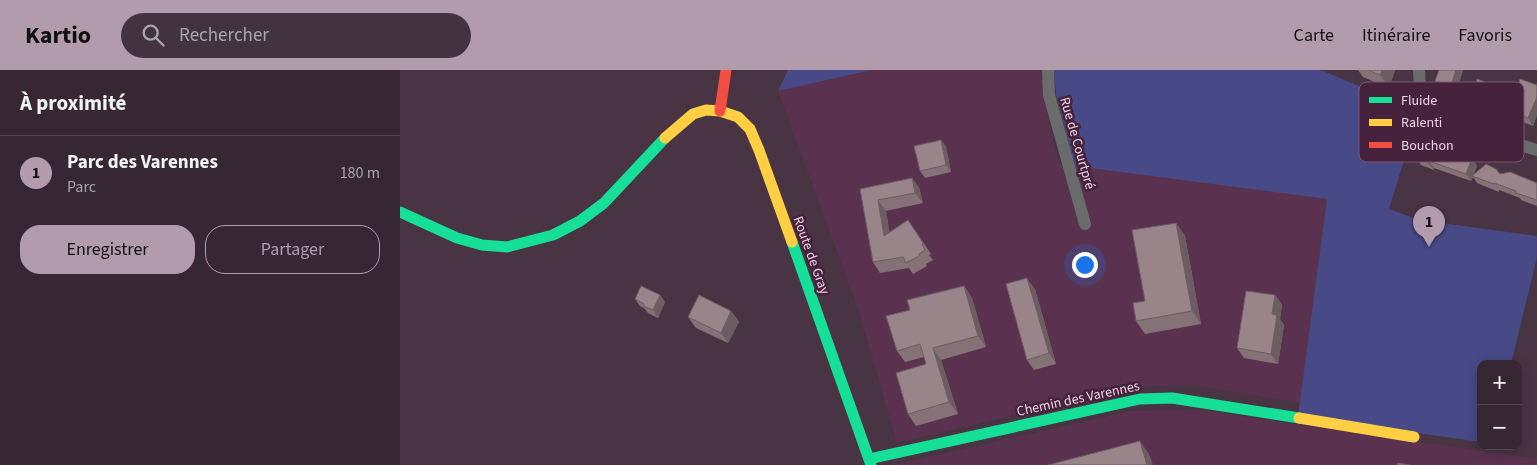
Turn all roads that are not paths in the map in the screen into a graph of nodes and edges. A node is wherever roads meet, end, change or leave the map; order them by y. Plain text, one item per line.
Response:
1 (726, 70) edge
2 (1048, 70) edge
3 (720, 111) junction
4 (1524, 146) edge
5 (1537, 150) edge
6 (400, 212) edge
7 (1085, 224) dead end
8 (1414, 437) dead end
9 (870, 462) edge

1 - 3 street
2 - 7 street, Rue de Courtpré
3 - 6 street
3 - 9 street, Route de Gray
4 - 5 street
8 - 9 street, Chemin des Varennes

